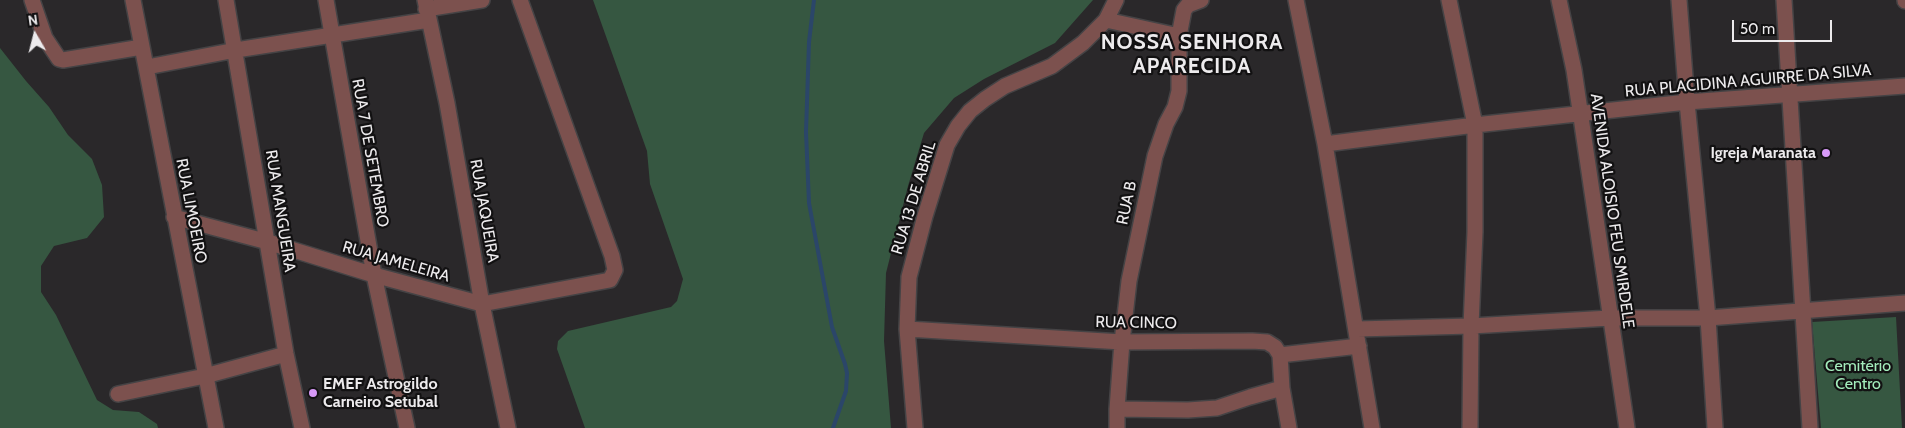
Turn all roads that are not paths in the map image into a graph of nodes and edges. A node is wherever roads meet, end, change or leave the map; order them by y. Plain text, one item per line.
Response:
1 (32, 0) edge
2 (133, 0) edge
3 (226, 0) edge
4 (326, 0) edge
5 (482, 0) edge
6 (520, 0) edge
7 (1116, 0) edge
8 (1201, 0) edge
9 (1296, 0) edge
10 (1449, 0) edge
11 (1559, 0) edge
12 (1679, 0) edge
13 (1784, 0) edge
14 (427, 10) edge
15 (1106, 20) junction
16 (333, 36) junction
17 (1179, 36) junction
18 (142, 46) junction
19 (236, 50) junction
20 (147, 68) junction
21 (1905, 86) edge
22 (1790, 96) junction
23 (1687, 102) junction
24 (1580, 113) junction
25 (1475, 125) junction
26 (1325, 144) junction
27 (174, 217) junction
28 (268, 242) junction
29 (374, 275) junction
30 (1905, 303) edge
31 (482, 304) junction
32 (1804, 310) junction
33 (1610, 318) junction
34 (1708, 318) junction
35 (1470, 326) junction
36 (1357, 329) junction
37 (907, 330) junction
38 (1122, 342) junction
39 (1359, 346) junction
40 (286, 354) junction
41 (1280, 355) junction
42 (205, 376) junction
43 (1282, 388) junction
44 (118, 394) dead end
45 (1117, 409) junction
46 (216, 428) edge
47 (302, 428) edge
48 (407, 428) edge
49 (508, 428) edge
50 (915, 428) edge
51 (1117, 428) edge
52 (1290, 428) edge
53 (1372, 428) edge
54 (1470, 428) edge
55 (1627, 428) edge
56 (1715, 428) edge
57 (1810, 428) edge

1 - 18 street
2 - 18 street, RUA LIMOEIRO
3 - 19 street, RUA MANGUEIRA
4 - 16 street, RUA 7 DE SETEMBRO
5 - 14 street
6 - 31 street, RUA JAMELEIRA
7 - 15 street, RUA 13 DE ABRIL
8 - 17 street, RUA B
9 - 26 street
10 - 25 street
11 - 24 street, AVENIDA ALOISIO FEU SMIRDELE
12 - 23 street
13 - 22 street
14 - 16 street
14 - 31 street, RUA JAQUEIRA
15 - 17 street
15 - 37 street, RUA 13 DE ABRIL
16 - 19 street
16 - 29 street, RUA 7 DE SETEMBRO
17 - 38 street, RUA B
18 - 20 street, RUA LIMOEIRO
19 - 20 street
19 - 28 street, RUA MANGUEIRA
20 - 27 street, RUA LIMOEIRO
21 - 22 street, RUA PLACIDINA AGUIRRE DA SILVA
22 - 23 street, RUA PLACIDINA AGUIRRE DA SILVA
22 - 32 street
23 - 24 street, RUA PLACIDINA AGUIRRE DA SILVA
23 - 34 street
24 - 25 street, RUA PLACIDINA AGUIRRE DA SILVA
24 - 33 street, AVENIDA ALOISIO FEU SMIRDELE
25 - 26 street, RUA PLACIDINA AGUIRRE DA SILVA
25 - 35 street
26 - 36 street
27 - 28 street, RUA JAMELEIRA
27 - 42 street, RUA LIMOEIRO
28 - 29 street, RUA JAMELEIRA
28 - 40 street, RUA MANGUEIRA
29 - 31 street, RUA JAMELEIRA
29 - 48 street, RUA 7 DE SETEMBRO
30 - 32 street
31 - 49 street, RUA JAQUEIRA
32 - 34 street
32 - 57 street
33 - 34 street
33 - 35 street
33 - 55 street, AVENIDA ALOISIO FEU SMIRDELE
34 - 56 street
35 - 36 street
35 - 54 street
36 - 39 street
37 - 38 street, RUA CINCO
37 - 50 street, RUA 13 DE ABRIL
38 - 41 street, RUA CINCO
38 - 45 street, RUA B
39 - 41 street
39 - 53 street
40 - 42 street
40 - 47 street, RUA MANGUEIRA
41 - 43 street
42 - 44 street
42 - 46 street, RUA LIMOEIRO
43 - 45 street
43 - 52 street
45 - 51 street, RUA B

